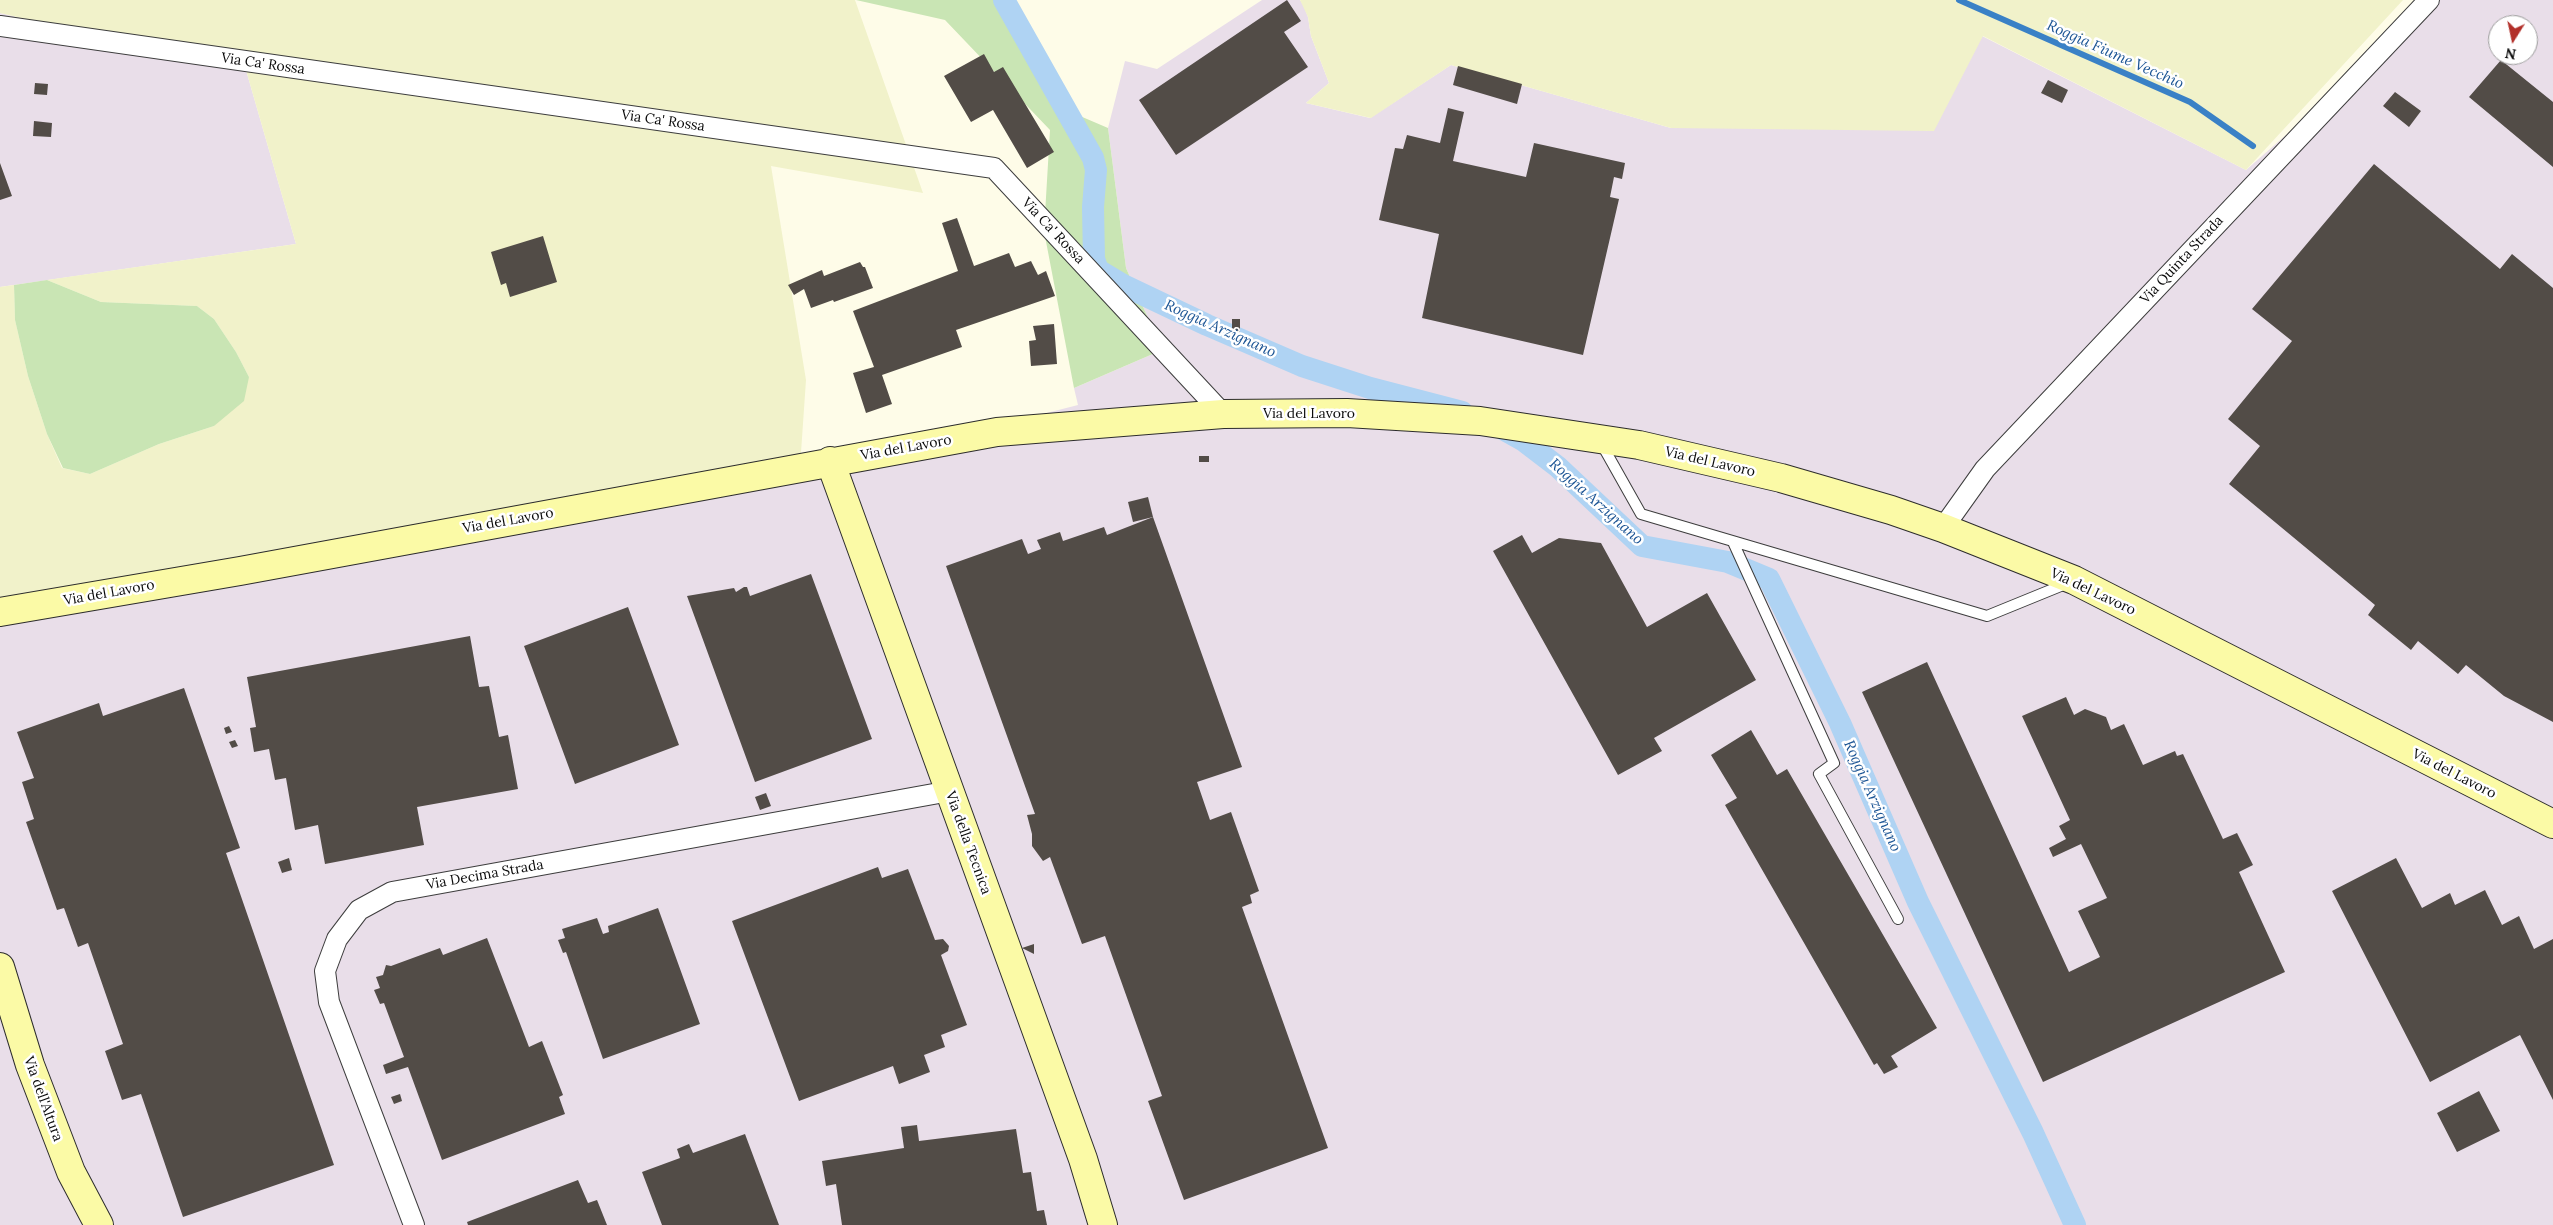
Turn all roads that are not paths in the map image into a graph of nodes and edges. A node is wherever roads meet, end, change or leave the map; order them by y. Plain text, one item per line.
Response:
1 (2429, 0) edge
2 (0, 26) edge
3 (1224, 414) junction
4 (1599, 439) junction
5 (830, 462) junction
6 (1944, 528) junction
7 (1733, 542) junction
8 (2074, 580) junction
9 (0, 612) edge
10 (950, 791) junction
11 (2553, 824) edge
12 (1898, 918) dead end
13 (0, 967) edge
14 (99, 1225) edge
15 (414, 1225) edge
16 (1104, 1225) edge

1 - 6 street, Via Quinta Strada
2 - 3 street, Via Ca' Rossa
3 - 4 street, Via del Lavoro
3 - 5 street, Via del Lavoro
4 - 6 street, Via del Lavoro
4 - 7 lane
5 - 9 street, Via del Lavoro
5 - 10 street, Via della Tecnica
6 - 8 street, Via del Lavoro
7 - 8 lane
7 - 12 lane
8 - 11 street, Via del Lavoro
10 - 15 street, Via Decima Strada
10 - 16 street, Via della Tecnica
13 - 14 street, Via dell'Altura

